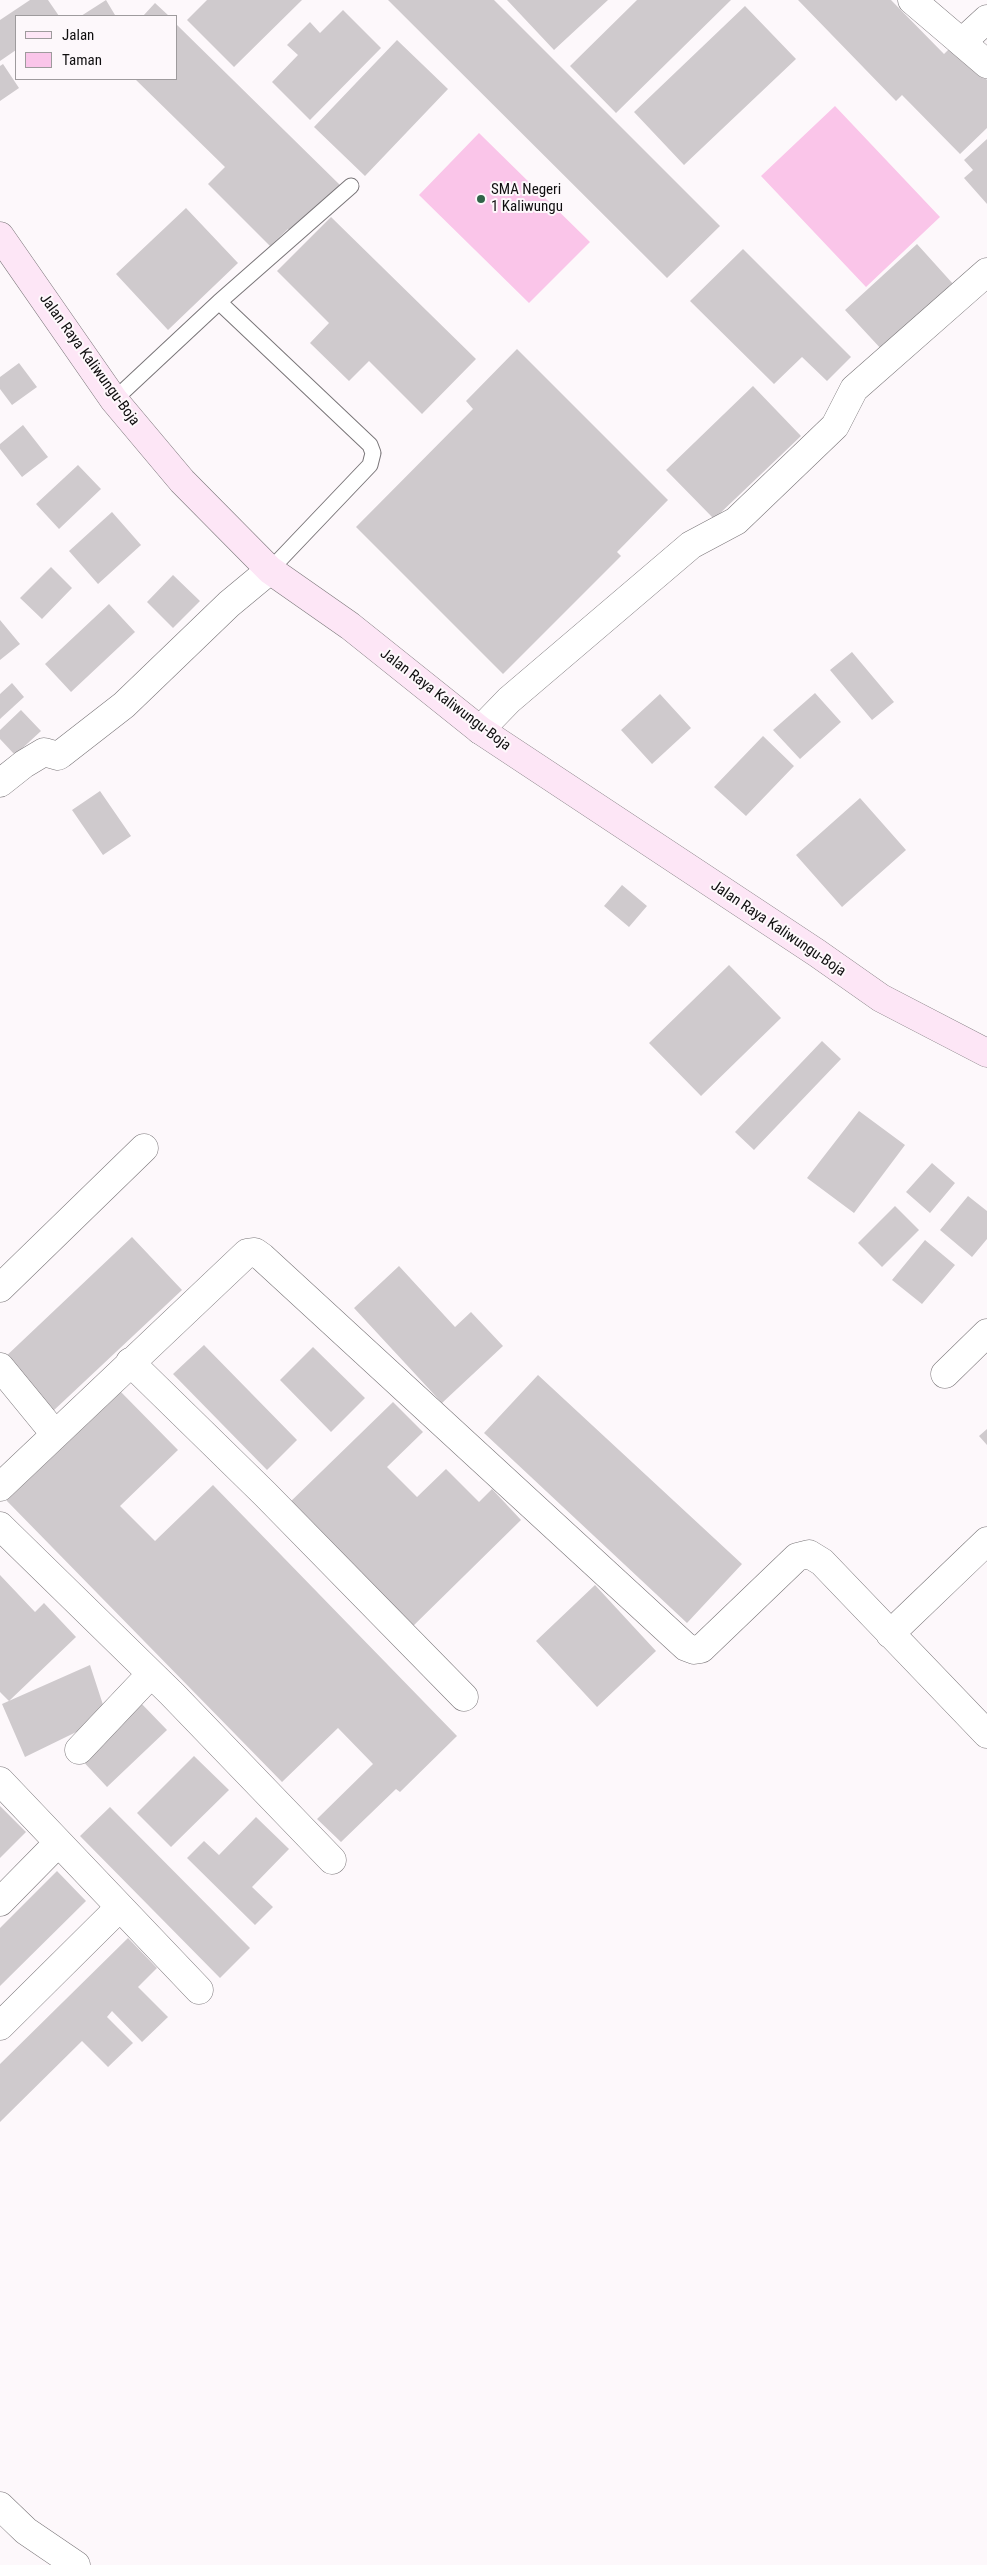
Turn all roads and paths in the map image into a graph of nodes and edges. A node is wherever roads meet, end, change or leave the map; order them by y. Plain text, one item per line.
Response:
1 (912, 0) edge
2 (987, 19) edge
3 (962, 42) junction
4 (987, 64) edge
5 (351, 186) dead end
6 (0, 236) edge
7 (987, 272) edge
8 (219, 302) junction
9 (114, 400) junction
10 (270, 570) junction
11 (480, 730) junction
12 (0, 783) edge
13 (987, 1053) edge
14 (144, 1148) dead end
15 (0, 1288) edge
16 (987, 1333) edge
17 (130, 1362) junction
18 (0, 1367) edge
19 (945, 1374) dead end
20 (55, 1434) junction
21 (0, 1487) edge
22 (0, 1526) edge
23 (987, 1541) edge
24 (890, 1634) junction
25 (151, 1674) junction
26 (464, 1697) dead end
27 (987, 1734) edge
28 (79, 1750) dead end
29 (0, 1781) edge
30 (58, 1843) junction
31 (332, 1860) dead end
32 (0, 1902) edge
33 (119, 1908) junction
34 (199, 1990) dead end
35 (0, 2026) edge
36 (0, 2506) edge
37 (76, 2565) edge

1 - 3 street
2 - 3 street
3 - 4 street
5 - 8 lane
6 - 9 main road, Jalan Raya Kaliwungu-Boja
7 - 11 street
8 - 9 lane
8 - 10 lane
9 - 10 main road, Jalan Raya Kaliwungu-Boja
10 - 11 main road, Jalan Raya Kaliwungu-Boja
10 - 12 street
11 - 13 main road, Jalan Raya Kaliwungu-Boja
14 - 15 street
16 - 19 street
17 - 20 street
17 - 24 street
17 - 26 street
18 - 20 street
20 - 21 street
22 - 25 street
23 - 24 street
24 - 27 street
25 - 28 street
25 - 31 street
29 - 30 street
30 - 32 street
30 - 33 street
33 - 34 street
33 - 35 street
36 - 37 street

